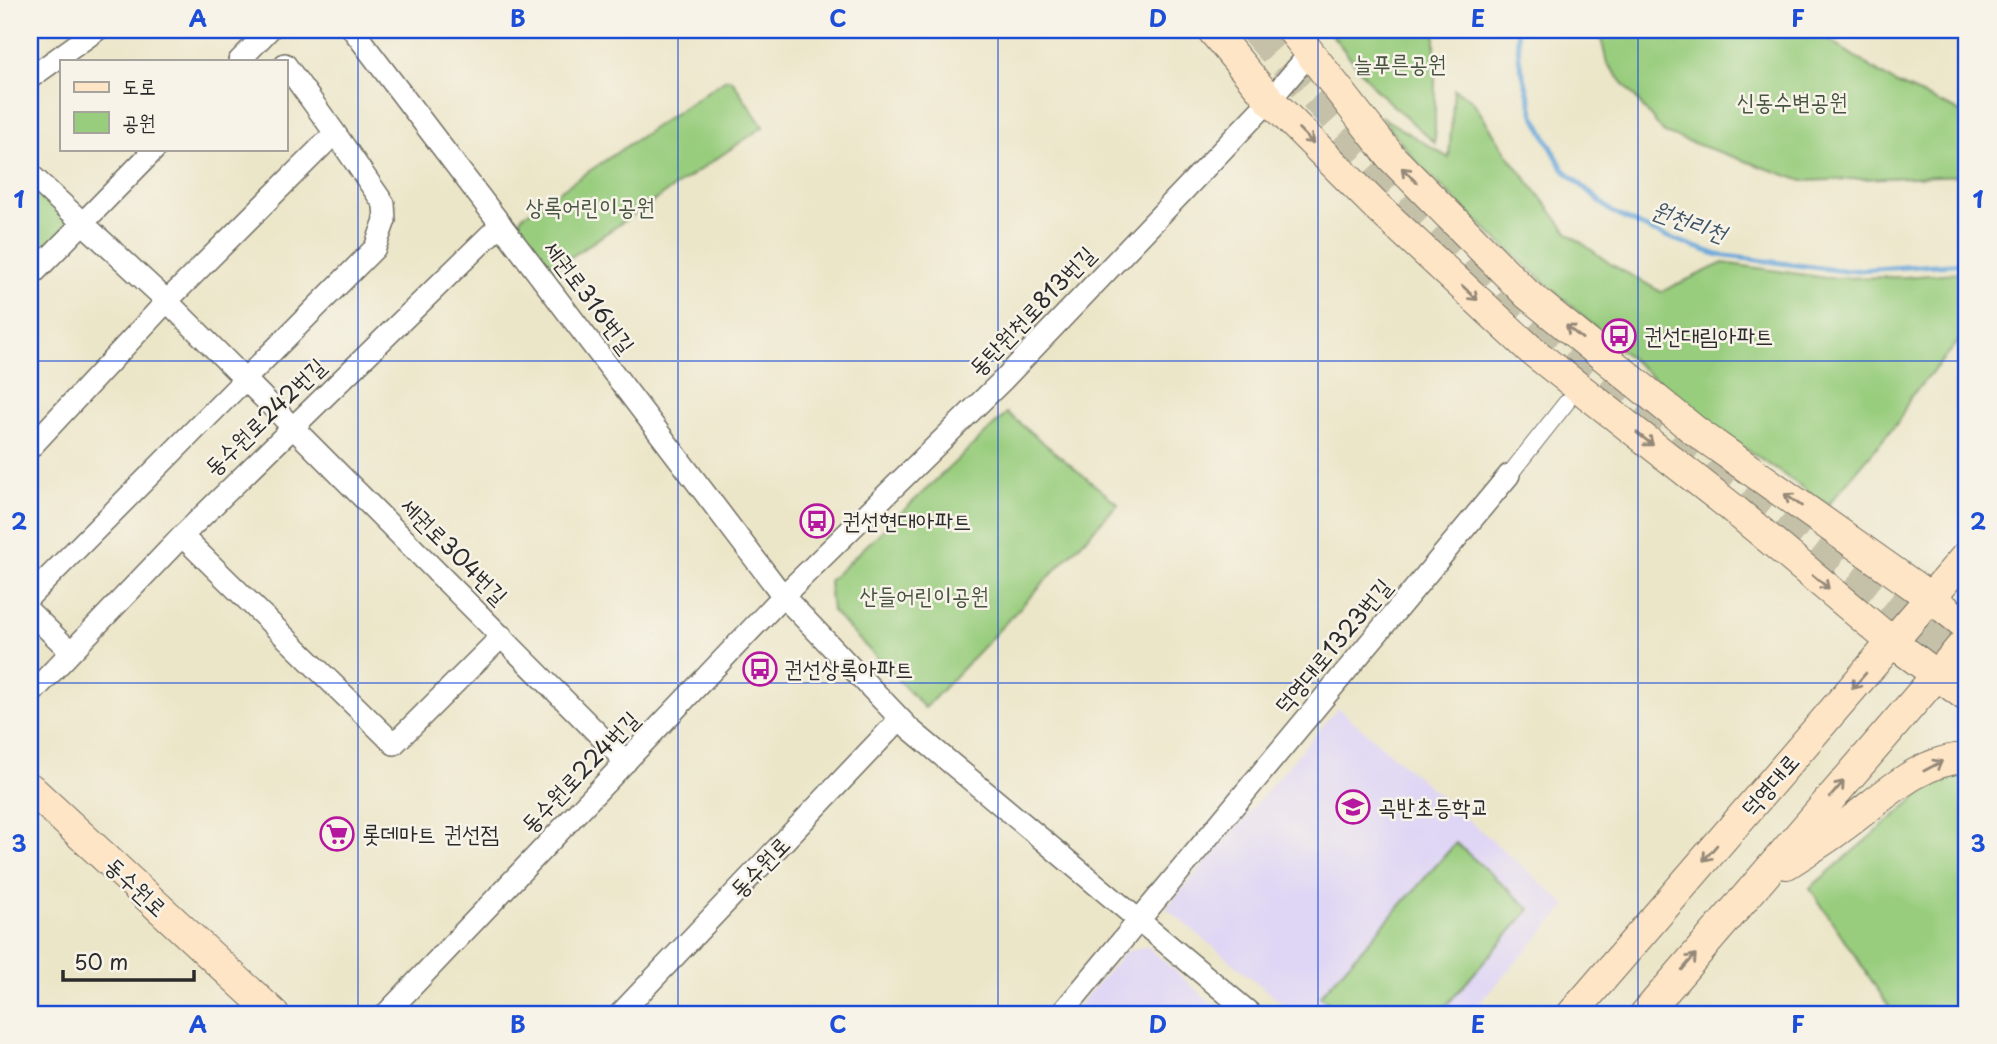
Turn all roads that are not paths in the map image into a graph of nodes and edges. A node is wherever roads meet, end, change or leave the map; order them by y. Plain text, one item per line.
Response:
1 (97, 30) edge
2 (353, 30) edge
3 (1212, 30) edge
4 (1292, 30) edge
5 (264, 31) edge
6 (1310, 53) junction
7 (240, 60) edge
8 (282, 60) edge
9 (287, 67) edge
10 (30, 78) edge
11 (1270, 100) junction
12 (335, 133) junction
13 (154, 150) edge
14 (30, 174) edge
15 (84, 223) junction
16 (501, 224) junction
17 (30, 277) edge
18 (167, 301) junction
19 (244, 378) junction
20 (1566, 403) dead end
21 (293, 426) junction
22 (30, 448) edge
23 (1509, 475) joint
24 (182, 536) junction
25 (1967, 555) edge
26 (30, 596) edge
27 (783, 596) junction
28 (1931, 598) junction
29 (30, 612) edge
30 (1967, 626) edge
31 (502, 636) junction
32 (1967, 640) edge
33 (1892, 642) junction
34 (71, 652) junction
35 (1935, 675) junction
36 (30, 695) edge
37 (1967, 697) edge
38 (900, 719) junction
39 (1967, 758) edge
40 (626, 762) junction
41 (30, 788) edge
42 (1755, 886) junction
43 (1139, 923) junction
44 (274, 1014) edge
45 (386, 1014) edge
46 (620, 1014) edge
47 (1061, 1014) edge
48 (1251, 1014) edge
49 (1572, 1014) edge
50 (1645, 1014) edge

1 - 10 street
2 - 16 street, 세권로316번길
3 - 11 main road
4 - 6 main road
5 - 7 street
5 - 8 street
6 - 11 street, 동탄원천로813번길
28 -> 6 main road
9 - 12 street
11 - 27 street, 동탄원천로813번길
11 -> 33 main road
12 - 18 street
12 - 19 street
13 - 15 street
14 - 15 street, 세권로304번길
15 - 17 street
15 - 18 street, 세권로304번길
16 - 21 street, 동수원로242번길
16 - 27 street, 세권로316번길
18 - 19 street, 세권로304번길
18 - 22 street
19 - 21 street, 세권로304번길
19 - 26 street
20 - 23 street, 덕영대로1323번길
21 - 24 street, 동수원로242번길
21 - 31 street, 세권로304번길
23 - 43 street, 덕영대로1323번길
24 - 31 street
24 - 34 street, 동수원로242번길
25 - 28 main road, 덕영대로
27 - 38 street
27 - 40 street, 동수원로224번길
28 - 30 main road
28 - 33 main road, 덕영대로
29 - 34 street
31 - 40 street, 세권로304번길
32 - 35 main road
33 - 35 main road
33 -> 49 main road, 덕영대로
34 - 36 street, 동수원로242번길
35 - 37 main road
42 -> 35 main road
38 - 43 street
38 - 46 street, 동수원로
42 -> 39 main road
40 - 45 street, 동수원로224번길
41 - 44 main road, 동수원로
50 -> 42 main road
43 - 47 street, 덕영대로1323번길
43 - 48 street

